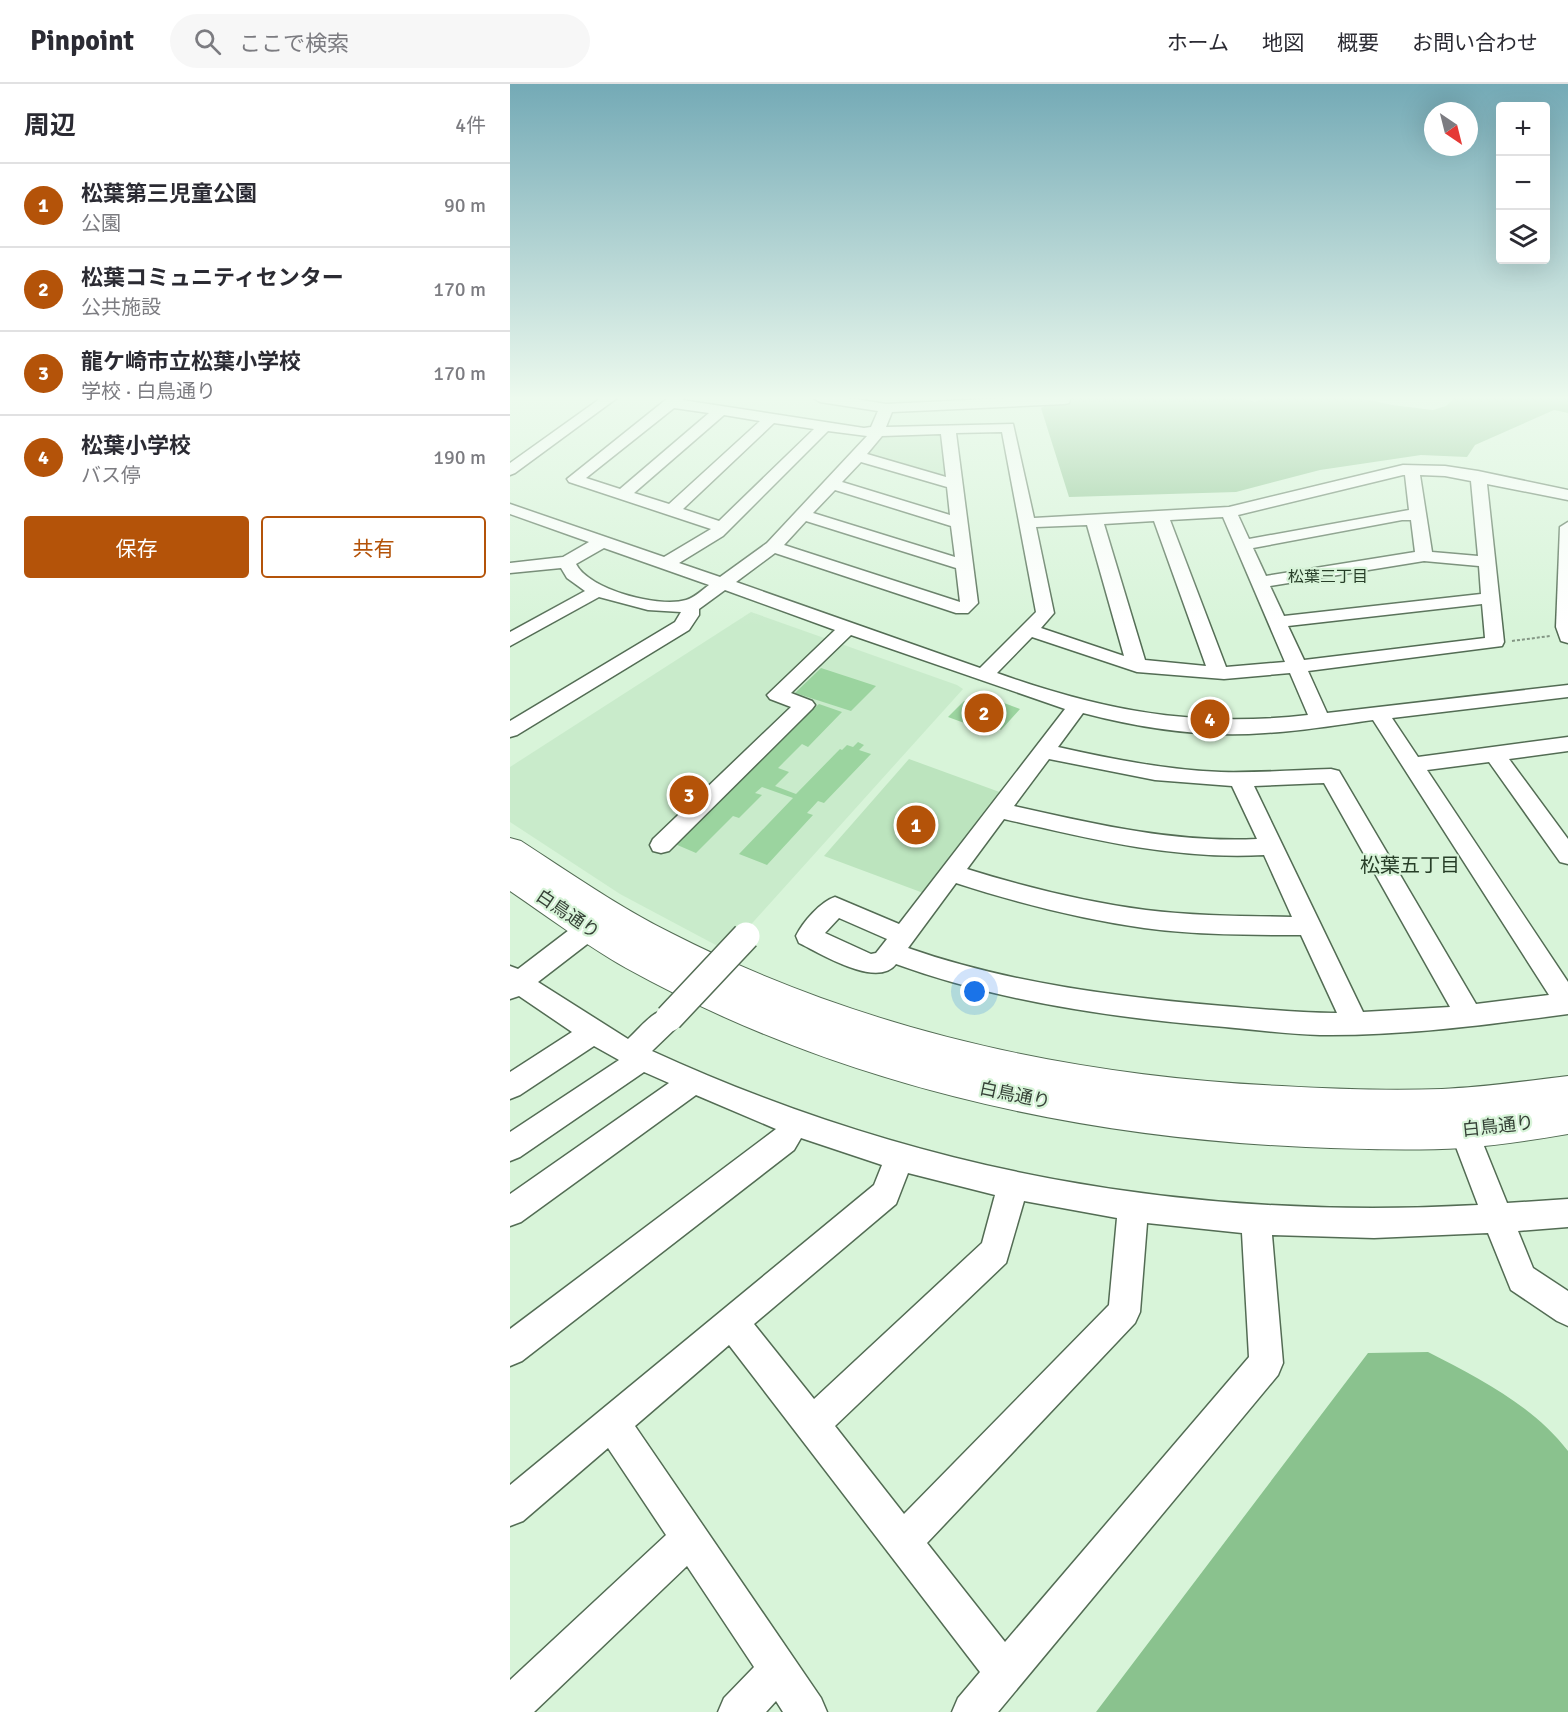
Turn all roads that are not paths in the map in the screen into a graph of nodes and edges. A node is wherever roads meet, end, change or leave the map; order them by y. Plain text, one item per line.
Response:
1 (580, 474) edge
2 (646, 474) edge
3 (711, 474) edge
4 (776, 474) edge
5 (841, 474) edge
6 (920, 474) edge
7 (953, 474) edge
8 (1017, 474) edge
9 (1395, 474) edge
10 (1413, 474) edge
11 (1465, 474) edge
12 (1478, 476) junction
13 (832, 484) junction
14 (954, 484) junction
15 (622, 495) junction
16 (1568, 495) edge
17 (510, 509) edge
18 (671, 511) junction
19 (1228, 512) junction
20 (803, 515) junction
21 (1418, 515) junction
22 (1160, 516) junction
23 (532, 517) junction
24 (1094, 519) junction
25 (959, 523) junction
26 (1027, 523) junction
27 (722, 527) junction
28 (1568, 527) edge
29 (510, 528) edge
30 (603, 541) junction
31 (1243, 545) junction
32 (774, 548) junction
33 (1568, 554) edge
34 (1424, 556) junction
35 (567, 562) junction
36 (1487, 562) junction
37 (665, 564) junction
38 (964, 565) junction
39 (510, 568) edge
40 (1259, 582) junction
41 (722, 584) junction
42 (600, 590) junction
43 (1567, 593) edge
44 (1491, 598) junction
45 (690, 606) junction
46 (1276, 622) junction
47 (848, 628) junction
48 (1029, 630) junction
49 (1568, 635) edge
50 (510, 640) edge
51 (1137, 666) junction
52 (1296, 667) junction
53 (1218, 672) junction
54 (984, 675) junction
55 (1568, 692) edge
56 (1078, 706) junction
57 (1380, 715) junction
58 (1321, 722) junction
59 (510, 730) edge
60 (1568, 744) edge
61 (1045, 751) junction
62 (1494, 754) junction
63 (1414, 765) junction
64 (1239, 778) junction
65 (1000, 810) junction
66 (661, 845) dead end
67 (1271, 847) junction
68 (510, 849) edge
69 (1568, 856) edge
70 (951, 873) junction
71 (510, 875) edge
72 (600, 921) junction
73 (1309, 926) junction
74 (746, 936) dead end
75 (513, 983) edge
76 (1469, 1016) junction
77 (1355, 1023) junction
78 (594, 1032) junction
79 (636, 1056) junction
80 (694, 1081) junction
81 (510, 1087) edge
82 (1568, 1092) edge
83 (1459, 1118) junction
84 (1568, 1118) edge
85 (795, 1123) junction
86 (510, 1148) edge
87 (899, 1158) junction
88 (1013, 1185) junction
89 (1133, 1206) junction
90 (510, 1212) edge
91 (1568, 1213) edge
92 (1497, 1219) junction
93 (1256, 1220) junction
94 (1568, 1310) edge
95 (732, 1322) junction
96 (510, 1349) edge
97 (612, 1423) junction
98 (812, 1424) junction
99 (510, 1508) edge
100 (690, 1538) junction
101 (903, 1541) junction
102 (779, 1670) junction
103 (1005, 1673) junction
104 (510, 1707) edge
105 (738, 1712) edge
106 (807, 1712) edge
107 (972, 1712) edge

1 - 15 street
2 - 15 street
3 - 18 street
4 - 27 street
5 - 13 street
6 - 14 street
7 - 14 street
8 - 26 street
9 - 19 street
10 - 21 street
11 - 12 street
12 - 16 street
12 - 36 street
13 - 20 street
13 - 25 street
14 - 25 street
15 - 18 street
17 - 23 street
18 - 27 street
19 - 22 street
19 - 31 street
20 - 32 street
20 - 38 street
21 - 31 street
21 - 34 street
22 - 24 street
22 - 53 street
23 - 29 street
23 - 30 street
24 - 26 street
24 - 51 street
25 - 38 street
26 - 48 street
27 - 37 street
28 - 33 street
30 - 35 street
30 - 37 street
31 - 40 street
32 - 38 street
32 - 41 street
33 - 43 street
34 - 36 street
34 - 40 street
35 - 39 street
35 - 42 street
36 - 44 street
37 - 41 street
40 - 46 street
41 - 45 street
41 - 47 street
42 - 45 street
42 - 50 street
43 - 49 street
44 - 46 street
44 - 52 street
45 - 59 street
46 - 52 street
47 - 54 street
47 - 66 street
48 - 51 street
48 - 54 street
51 - 53 street
52 - 53 street
52 - 58 street
54 - 56 street
55 - 57 street
56 - 58 street
56 - 61 street
57 - 58 street
57 - 63 street
60 - 62 street
61 - 64 street
61 - 65 street
62 - 63 street
62 - 69 street
63 - 76 street
64 - 67 street
64 - 76 street
65 - 67 street
65 - 70 street
67 - 73 street
68 - 72 main road, 白鳥通り
70 - 73 street
70 - 77 street
71 - 72 main road, 白鳥通り
72 - 75 street
72 - 83 main road, 白鳥通り
73 - 77 street
74 - 79 street, bridge
75 - 78 street
76 - 77 street
78 - 79 street
78 - 81 street
79 - 80 street
79 - 86 street
80 - 85 street
80 - 90 street
82 - 83 main road, 白鳥通り
83 - 84 main road, 白鳥通り
83 - 92 street
85 - 87 street
85 - 96 street
87 - 88 street
87 - 95 street
88 - 89 street
88 - 98 street
89 - 93 street
89 - 101 street
91 - 92 street
92 - 93 street
92 - 94 street
93 - 103 street
95 - 97 street
95 - 98 street
97 - 99 street
97 - 100 street
98 - 101 street
100 - 102 street
100 - 104 street
101 - 103 street
102 - 105 street
102 - 106 street
103 - 107 street

